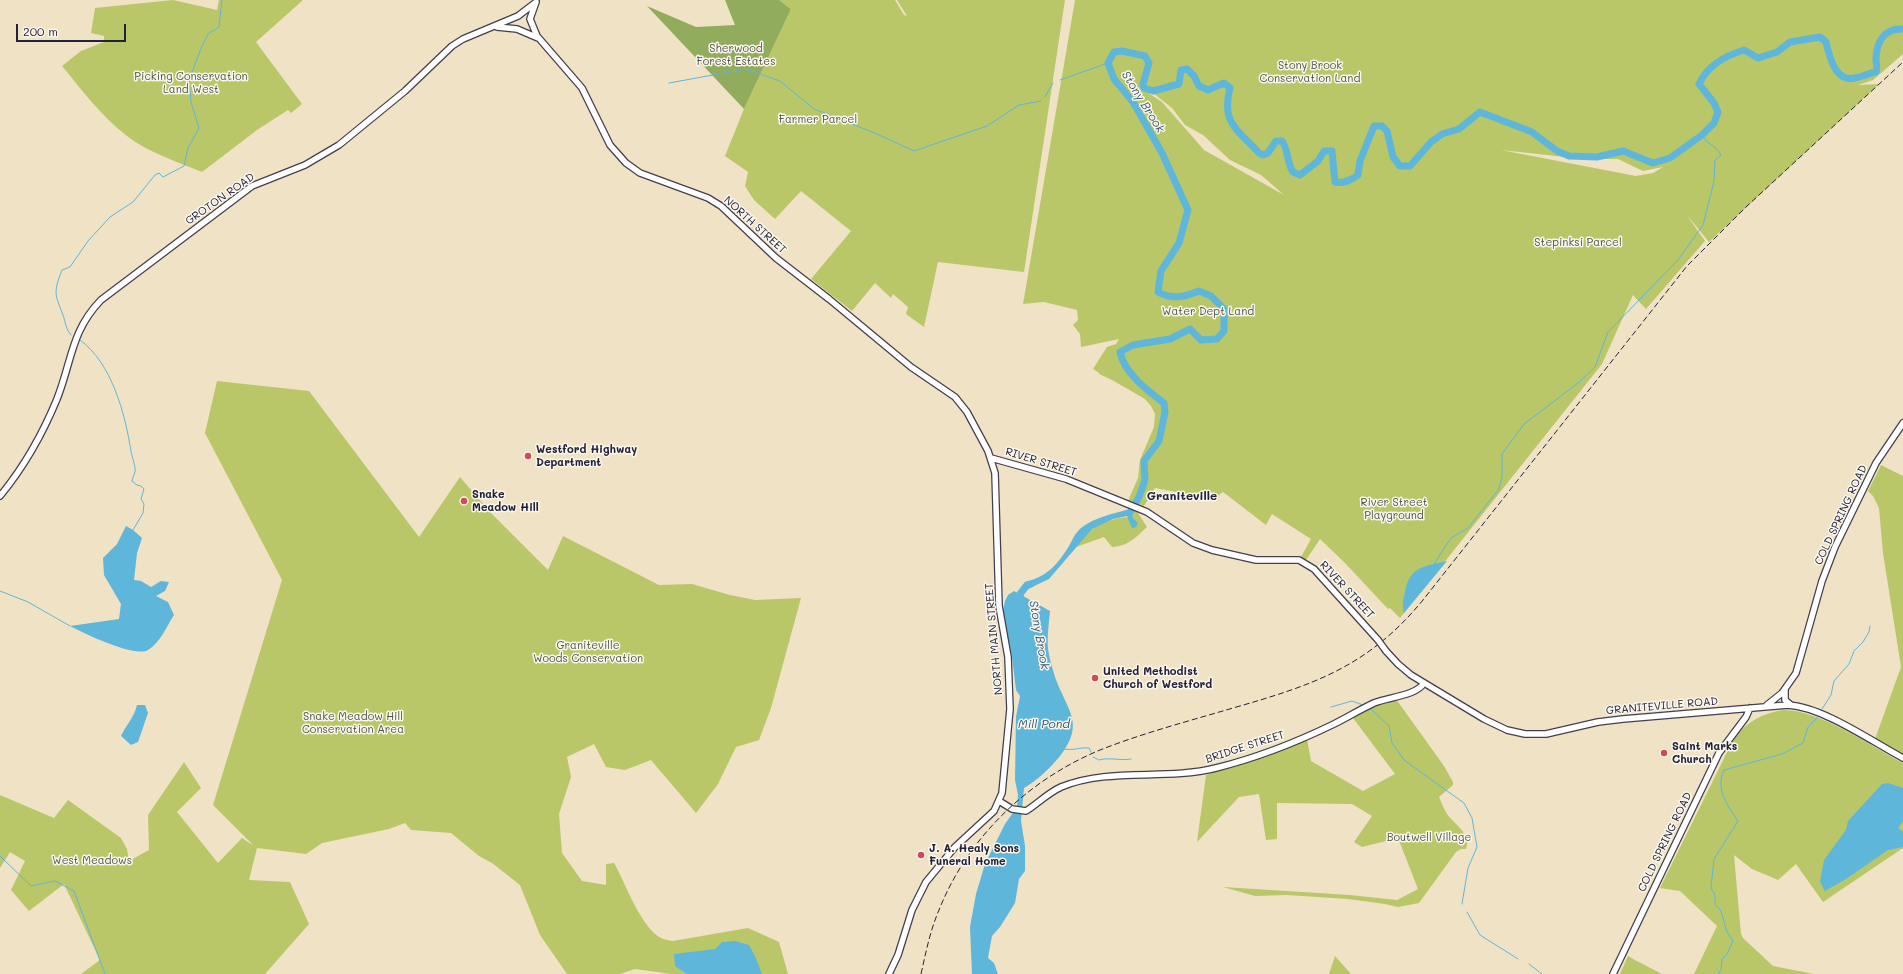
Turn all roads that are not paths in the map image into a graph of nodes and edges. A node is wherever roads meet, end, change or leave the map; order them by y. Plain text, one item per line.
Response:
1 (537, 1) edge
2 (494, 26) junction
3 (539, 39) junction
4 (1903, 423) edge
5 (991, 458) junction
6 (0, 496) edge
7 (1424, 683) junction
8 (1786, 689) junction
9 (1791, 705) junction
10 (1767, 706) junction
11 (1750, 708) junction
12 (1743, 709) junction
13 (1740, 723) junction
14 (1903, 758) edge
15 (999, 801) junction
16 (889, 974) edge
17 (1613, 974) edge

1 - 2 main road, GROTON ROAD
1 - 3 main road, NORTH STREET
2 - 3 main road
2 - 6 main road, GROTON ROAD
3 - 5 main road, NORTH STREET
4 - 8 main road, COLD SPRING ROAD
5 - 7 main road, RIVER STREET, bridge
5 - 15 main road, NORTH MAIN STREET
7 - 12 main road, GRANITEVILLE ROAD
7 - 15 main road, BRIDGE STREET
8 - 9 main road
8 - 10 main road, COLD SPRING ROAD
9 - 10 main road, GRANITEVILLE ROAD
9 - 14 main road, GRANITEVILLE ROAD
10 - 11 main road, GRANITEVILLE ROAD
11 - 12 main road, GRANITEVILLE ROAD
11 - 13 main road, COLD SPRING ROAD
12 - 13 main road, COLD SPRING ROAD
13 - 17 main road, COLD SPRING ROAD
15 - 16 main road, NORTH MAIN STREET

